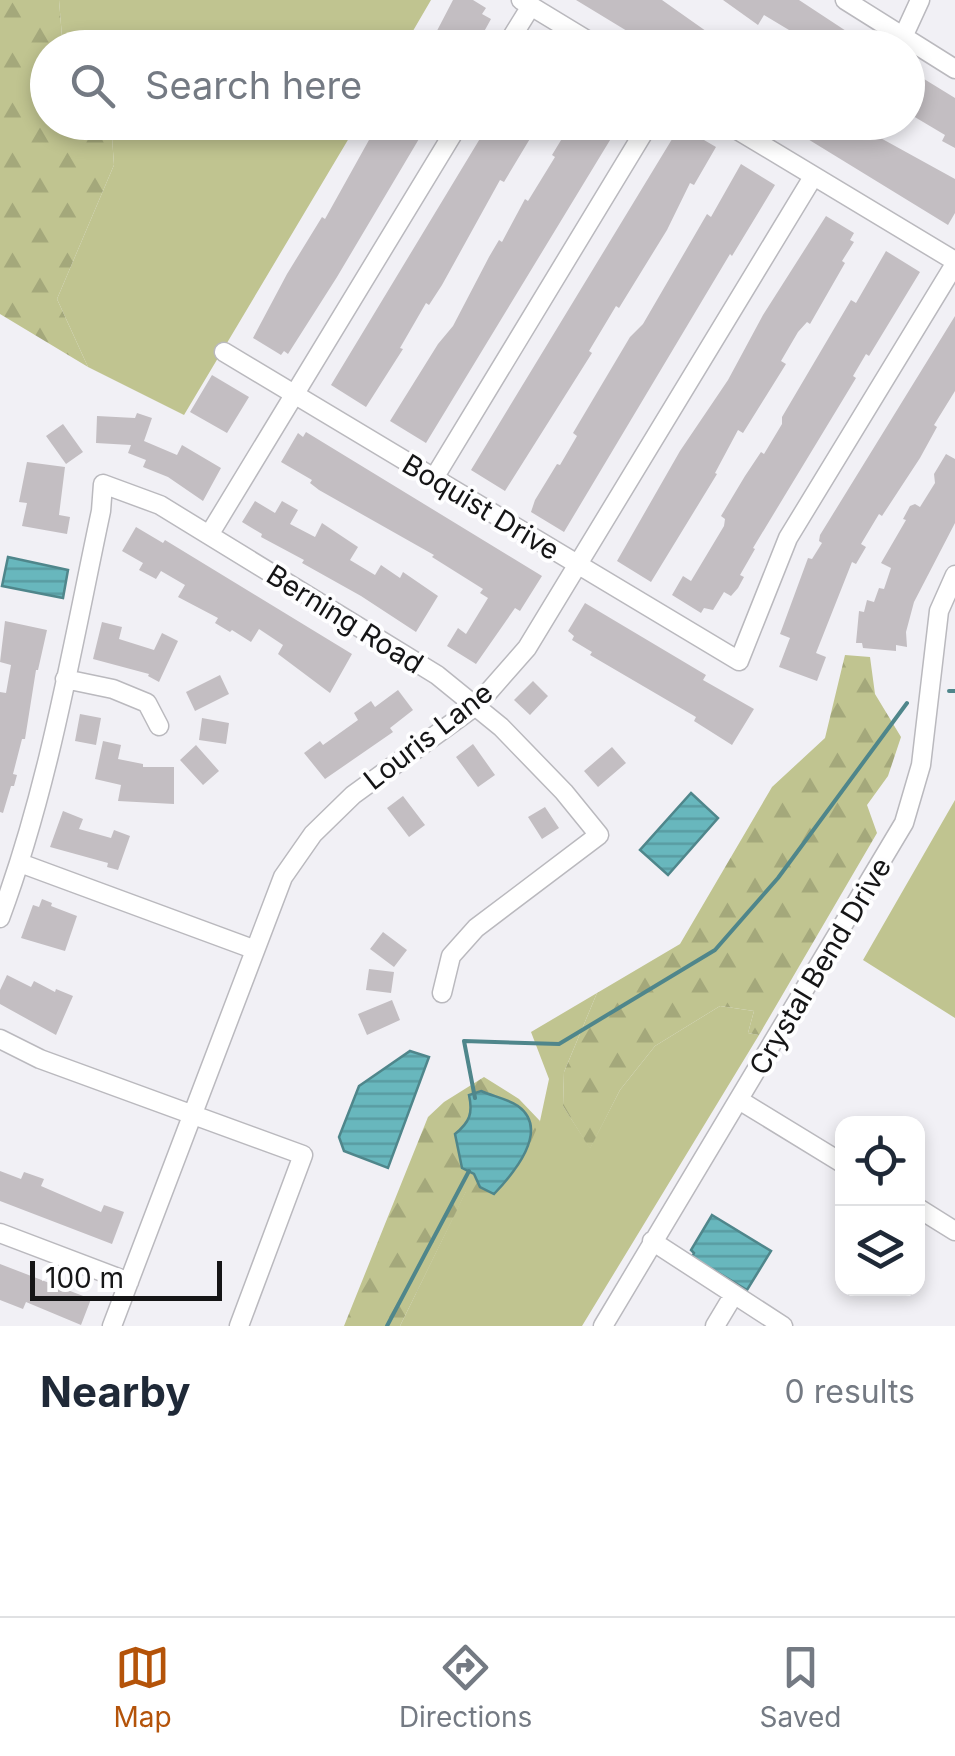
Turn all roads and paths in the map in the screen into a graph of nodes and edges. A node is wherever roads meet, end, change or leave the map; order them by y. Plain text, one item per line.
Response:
1 (845, 0) edge
2 (920, 0) edge
3 (526, 3) edge
4 (514, 30) edge
5 (570, 30) edge
6 (892, 30) edge
7 (906, 30) edge
8 (925, 51) edge
9 (955, 69) edge
10 (449, 140) edge
11 (639, 140) edge
12 (753, 140) edge
13 (813, 178) junction
14 (955, 263) edge
15 (224, 352) dead end
16 (293, 394) junction
17 (434, 478) junction
18 (209, 535) junction
19 (579, 567) junction
20 (955, 576) edge
21 (65, 679) junction
22 (477, 705) junction
23 (159, 726) dead end
24 (20, 863) junction
25 (0, 918) edge
26 (254, 949) junction
27 (442, 993) dead end
28 (0, 1039) edge
29 (738, 1100) junction
30 (191, 1114) junction
31 (835, 1159) edge
32 (925, 1212) edge
33 (955, 1231) edge
34 (0, 1233) edge
35 (652, 1242) junction
36 (128, 1282) junction
37 (733, 1296) junction
38 (112, 1326) edge
39 (239, 1326) edge
40 (603, 1326) edge
41 (715, 1326) edge
42 (782, 1326) edge

1 - 6 street
2 - 7 street
3 - 4 street
3 - 5 street
8 - 9 street
10 - 16 street
11 - 17 street
12 - 13 street
13 - 14 street
13 - 19 street, Louris Lane
14 - 19 street, Boquist Drive
15 - 16 street, Boquist Drive
16 - 17 street, Boquist Drive
16 - 18 street
17 - 19 street, Boquist Drive
18 - 21 street, Berning Road
18 - 22 street, Berning Road
19 - 22 street, Louris Lane
20 - 29 street, Crystal Bend Drive
21 - 23 street
21 - 24 street
22 - 26 street, Louris Lane
22 - 27 street, Berning Road
24 - 25 street
24 - 26 street
26 - 30 street, Louris Lane
28 - 30 street
29 - 31 street
29 - 35 street, Crystal Bend Drive
30 - 36 street, Louris Lane
30 - 39 street
32 - 33 street
34 - 36 street
35 - 37 street
35 - 40 street, Crystal Bend Drive
36 - 38 street, Louris Lane
37 - 41 street
37 - 42 street

